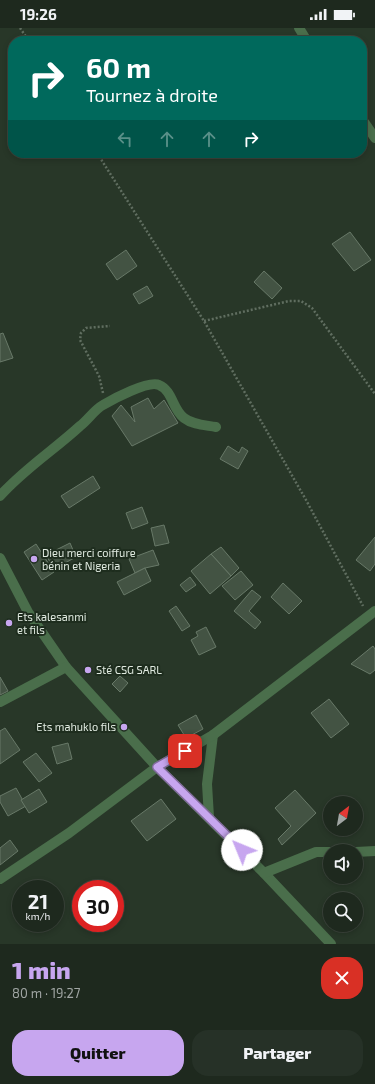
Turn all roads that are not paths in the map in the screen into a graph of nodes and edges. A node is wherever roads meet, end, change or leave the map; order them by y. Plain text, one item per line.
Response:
1 (367, 126) edge
2 (375, 138) edge
3 (216, 427) dead end
4 (0, 496) edge
5 (0, 558) edge
6 (372, 613) edge
7 (66, 667) junction
8 (0, 702) edge
9 (213, 735) junction
10 (157, 767) junction
11 (209, 817) junction
12 (375, 851) edge
13 (323, 852) edge
14 (363, 852) edge
15 (264, 873) junction
16 (0, 879) edge
17 (331, 944) edge

1 - 2 street
3 - 4 street
5 - 7 street
6 - 9 street
7 - 8 street
7 - 10 street
9 - 10 street
9 - 11 street
10 - 11 street
10 - 16 street
11 - 15 street
12 - 14 street
13 - 15 street
15 - 17 street

